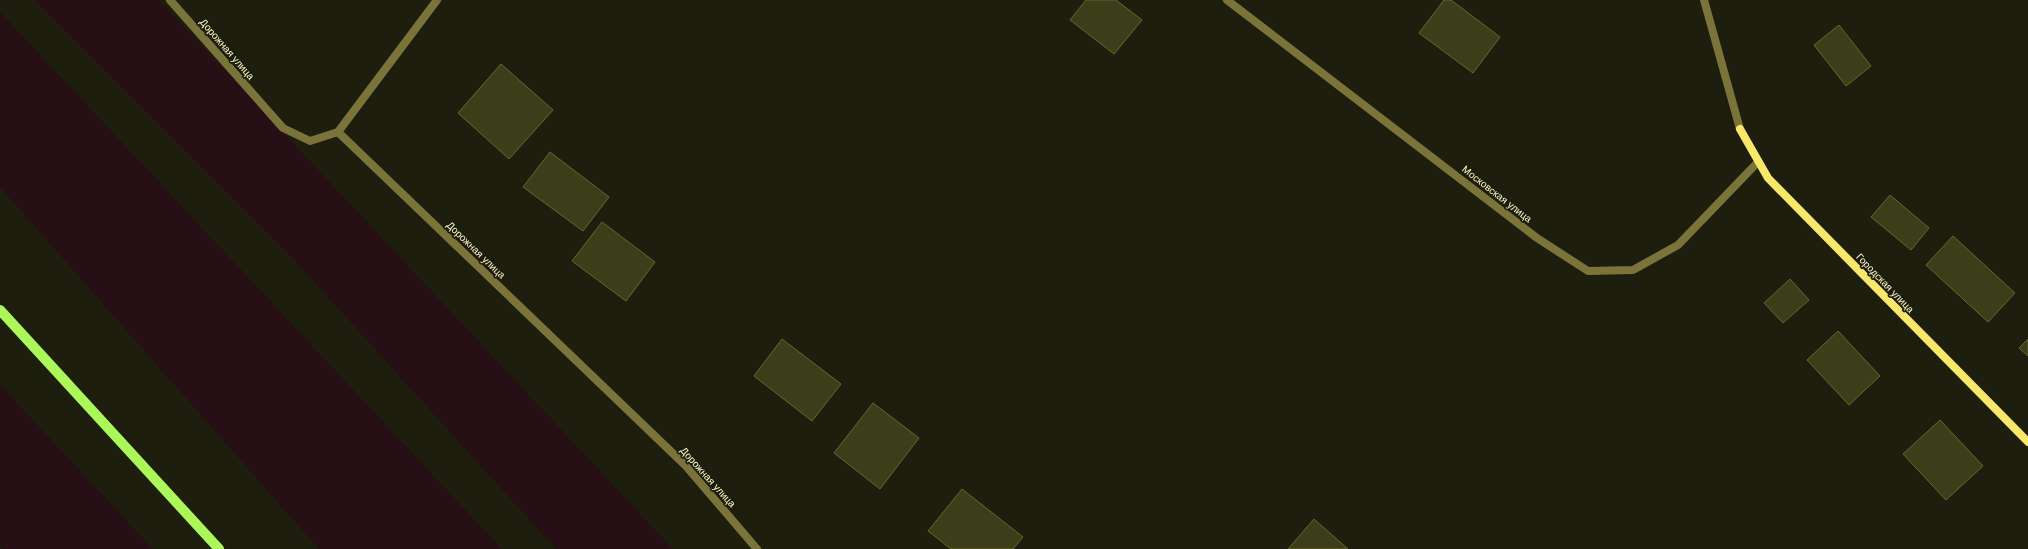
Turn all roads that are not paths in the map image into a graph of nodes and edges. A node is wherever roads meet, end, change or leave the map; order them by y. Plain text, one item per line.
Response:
1 (170, 0) edge
2 (438, 0) edge
3 (1227, 0) edge
4 (1704, 0) edge
5 (338, 132) junction
6 (1758, 162) junction
7 (0, 310) edge
8 (2028, 442) edge
9 (219, 549) edge
10 (758, 549) edge

1 - 5 street, Дорожная улица
2 - 5 street
3 - 6 street, Московская улица
4 - 6 street, Городская улица
5 - 10 street, Дорожная улица
6 - 8 street, Городская улица
7 - 9 main road

